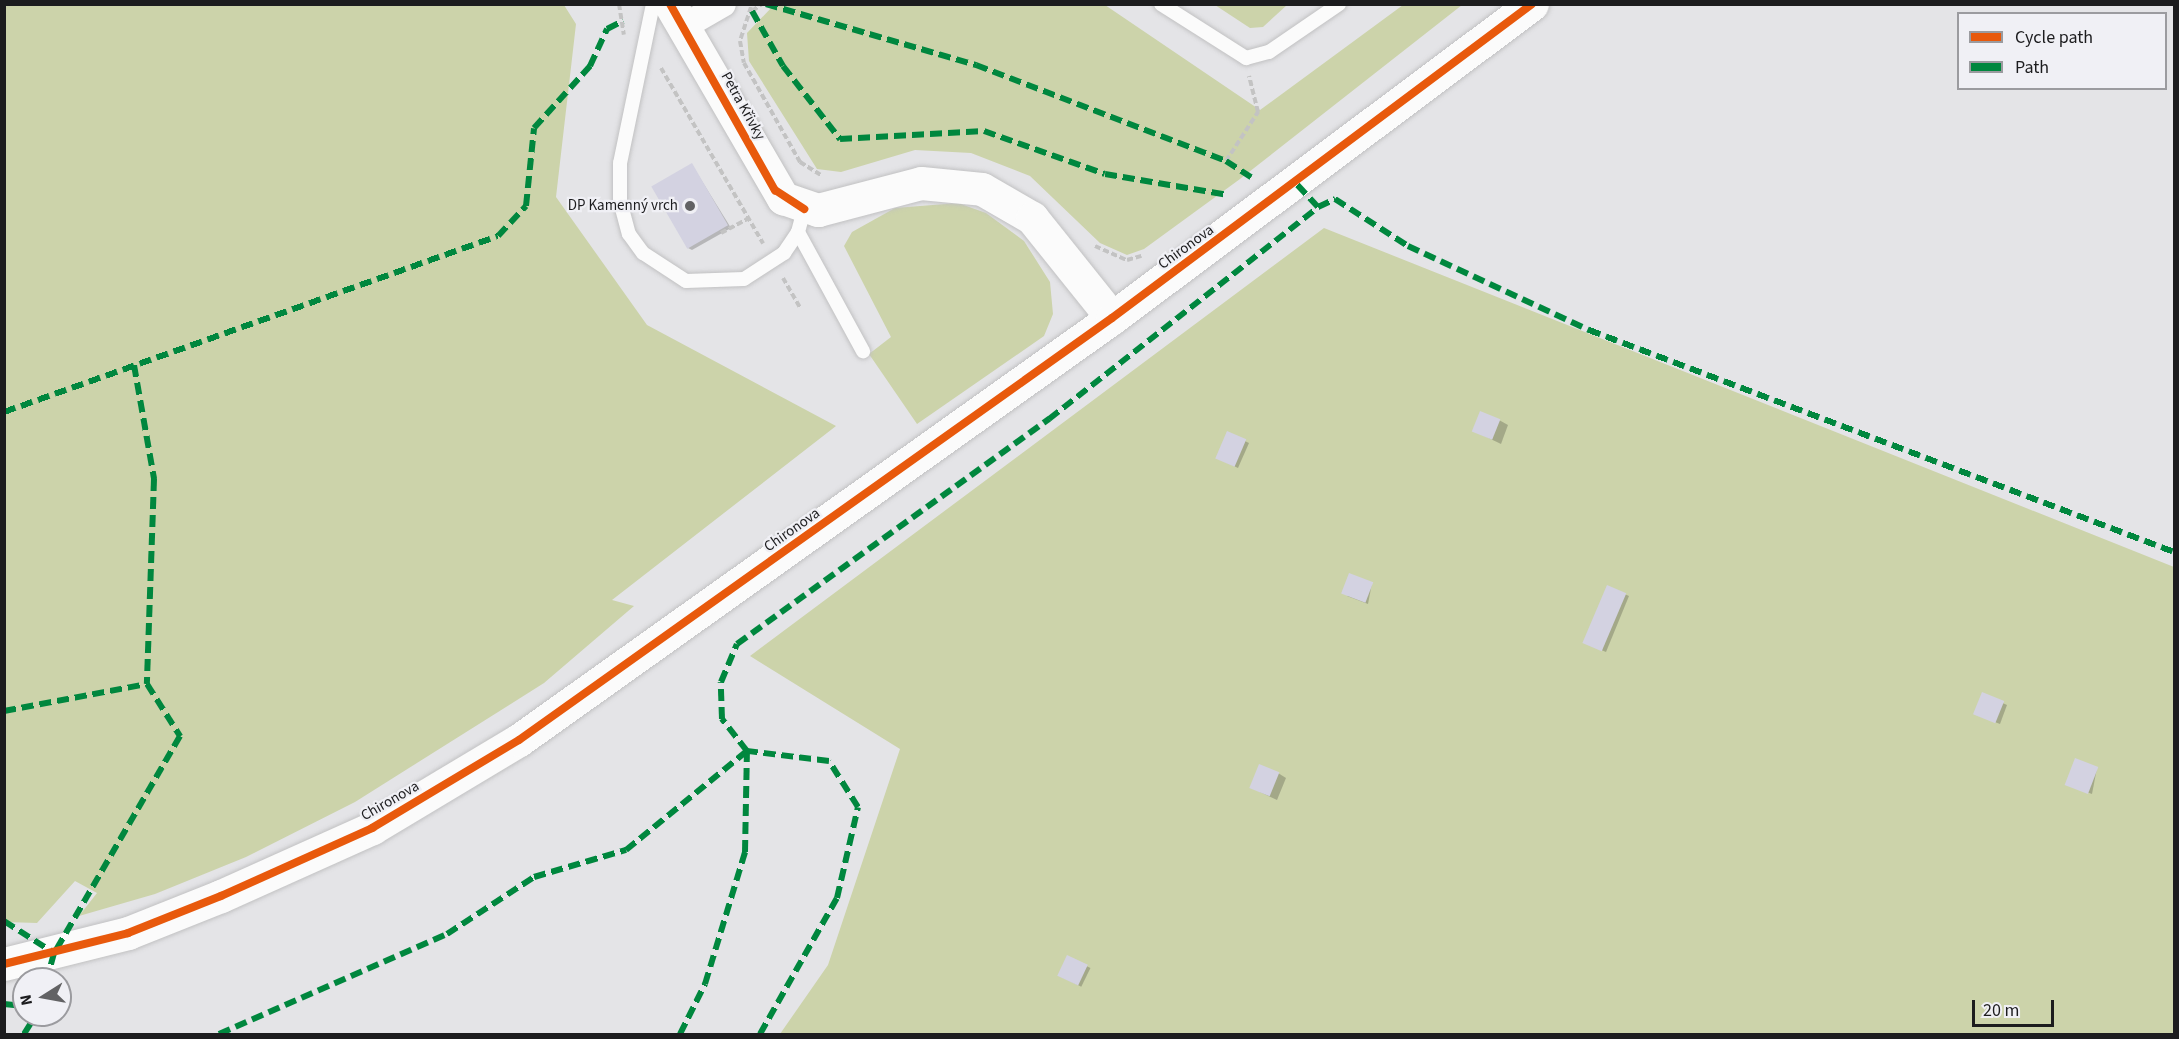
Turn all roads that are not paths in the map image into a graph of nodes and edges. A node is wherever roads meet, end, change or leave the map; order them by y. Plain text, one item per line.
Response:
1 (653, 4) edge
2 (723, 4) edge
3 (1161, 4) edge
4 (1532, 4) edge
5 (1338, 5) edge
6 (676, 16) edge
7 (801, 220) junction
8 (1112, 318) junction
9 (863, 351) dead end
10 (4, 964) edge

1 - 7 lane
2 - 6 street
3 - 5 lane
4 - 8 street, Chironova
6 - 7 street, Petra Křivky
7 - 8 street
7 - 9 lane, Petra Křivky
8 - 10 street, Chironova

